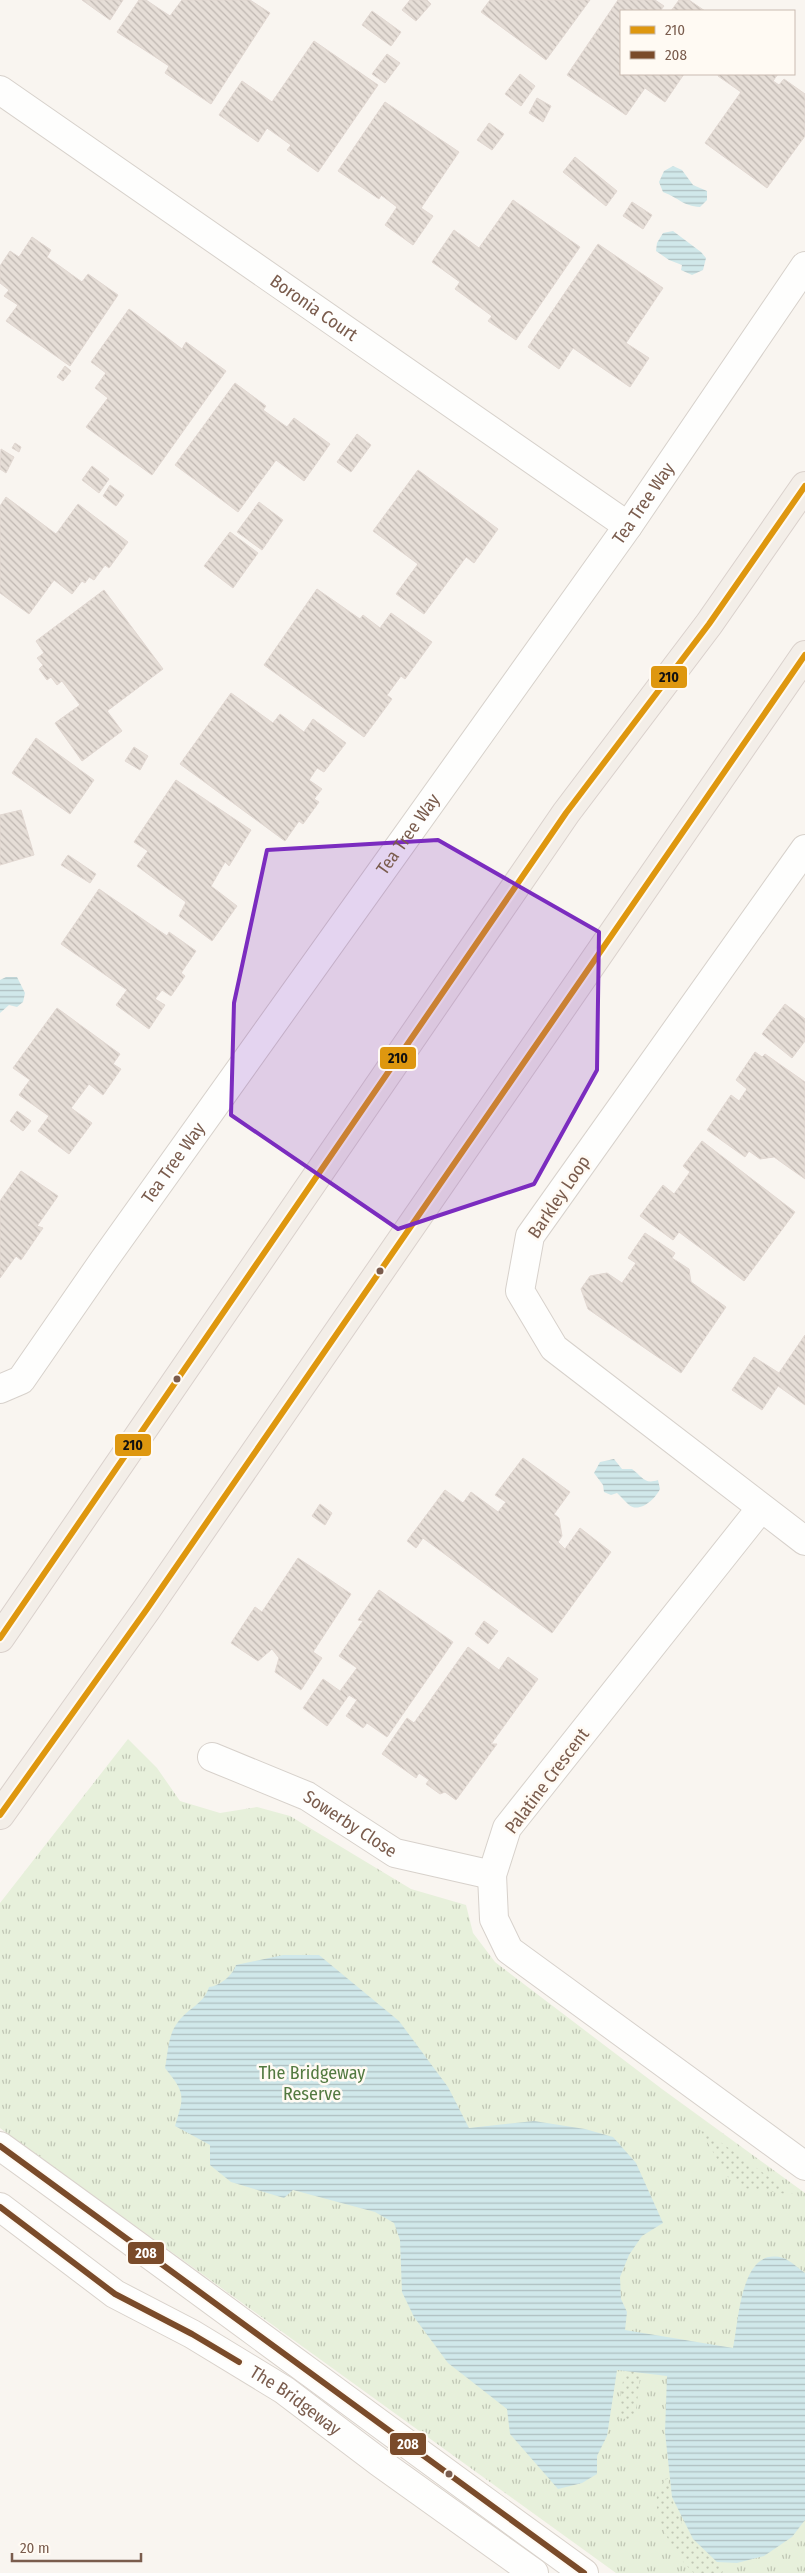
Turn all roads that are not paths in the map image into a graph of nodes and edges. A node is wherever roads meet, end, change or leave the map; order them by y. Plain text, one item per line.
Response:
1 (0, 90) edge
2 (805, 266) edge
3 (805, 486) edge
4 (628, 526) junction
5 (805, 655) edge
6 (801, 863) edge
7 (0, 1389) edge
8 (761, 1508) junction
9 (805, 1541) edge
10 (0, 1638) edge
11 (212, 1757) dead end
12 (0, 1815) edge
13 (492, 1875) junction
14 (0, 2146) edge
15 (805, 2166) edge
16 (0, 2207) edge
17 (534, 2573) edge
18 (584, 2573) edge

1 - 4 street, Boronia Court
2 - 4 street, Tea Tree Way
3 - 10 main road
4 - 7 street, Tea Tree Way
5 - 12 main road
6 - 8 street, Barkley Loop
8 - 9 street, Barkley Loop
8 - 13 street, Palatine Crescent
11 - 13 street, Sowerby Close
13 - 15 street, Palatine Crescent
14 - 18 street, The Bridgeway
16 - 17 street, The Bridgeway

